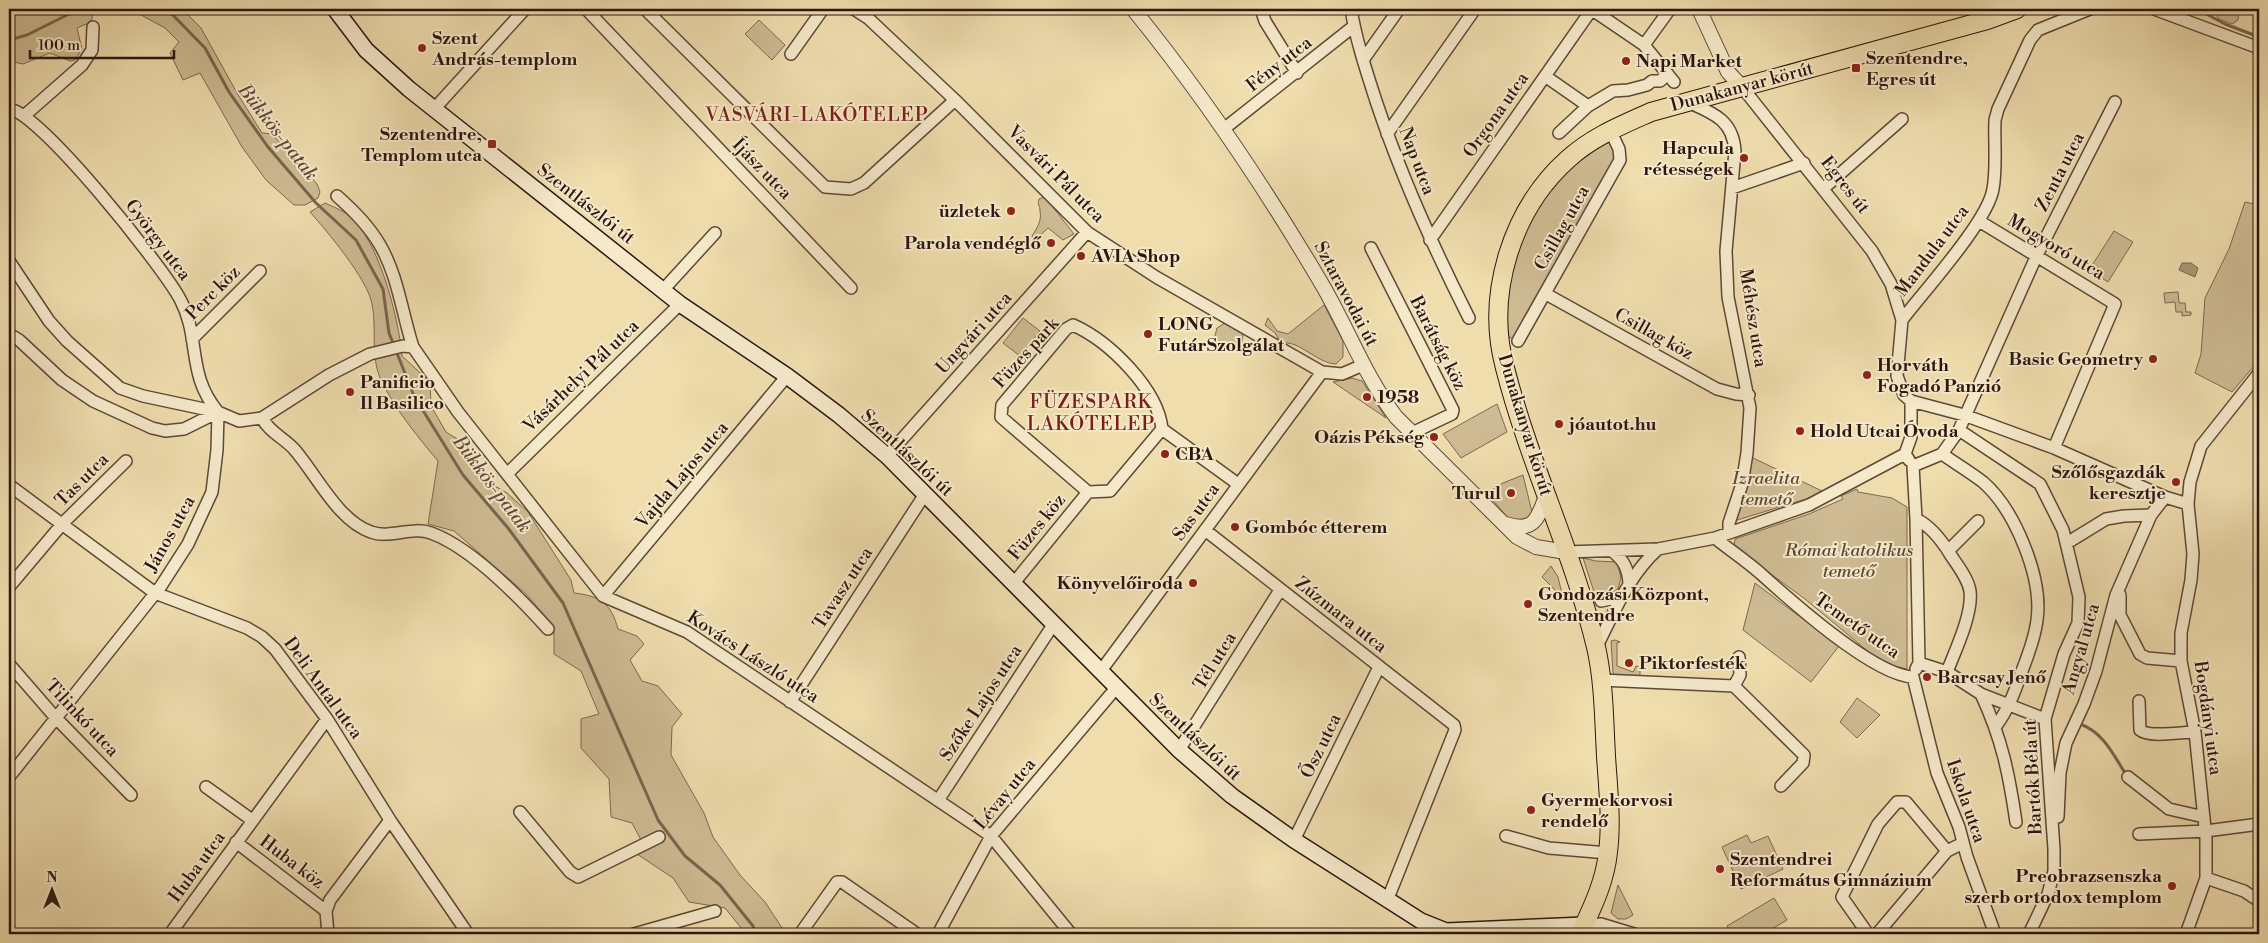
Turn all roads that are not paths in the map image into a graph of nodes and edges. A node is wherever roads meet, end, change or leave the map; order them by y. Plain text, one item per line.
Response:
1 (335, 9) edge
2 (525, 9) edge
3 (586, 9) edge
4 (646, 9) edge
5 (823, 9) edge
6 (854, 9) edge
7 (1133, 9) edge
8 (1261, 9) edge
9 (1351, 9) edge
10 (1399, 9) edge
11 (1475, 9) edge
12 (1591, 9) edge
13 (1670, 9) edge
14 (1699, 9) edge
15 (2017, 9) edge
16 (2090, 9) edge
17 (2154, 9) edge
18 (1354, 26) junction
19 (92, 27) dead end
20 (1644, 45) junction
21 (2259, 48) edge
22 (791, 54) dead end
23 (1363, 60) junction
24 (1297, 73) junction
25 (1545, 76) junction
26 (1742, 87) junction
27 (955, 100) junction
28 (1688, 102) junction
29 (2115, 102) dead end
30 (1588, 106) junction
31 (434, 108) junction
32 (9, 110) edge
33 (24, 116) junction
34 (1902, 119) dead end
35 (1224, 128) junction
36 (1610, 130) junction
37 (1559, 133) dead end
38 (1387, 134) junction
39 (1804, 163) junction
40 (1732, 188) junction
41 (1824, 188) junction
42 (337, 196) dead end
43 (1979, 221) junction
44 (1087, 232) junction
45 (715, 233) dead end
46 (1430, 240) junction
47 (1370, 248) dead end
48 (2036, 257) junction
49 (9, 260) edge
50 (260, 271) dead end
51 (851, 288) dead end
52 (663, 290) junction
53 (1546, 294) junction
54 (680, 304) junction
55 (1469, 318) dead end
56 (1902, 320) junction
57 (9, 334) edge
58 (192, 339) junction
59 (1518, 341) dead end
60 (408, 347) junction
61 (1363, 365) junction
62 (1322, 372) junction
63 (2259, 373) edge
64 (787, 376) junction
65 (1749, 395) junction
66 (1911, 401) junction
67 (218, 412) junction
68 (1964, 415) junction
69 (262, 418) junction
70 (1162, 430) junction
71 (1959, 430) junction
72 (1412, 433) junction
73 (2054, 448) junction
74 (1905, 454) junction
75 (1942, 454) junction
76 (887, 456) junction
77 (126, 461) dead end
78 (1913, 466) junction
79 (507, 474) junction
80 (1238, 484) junction
81 (9, 485) edge
82 (1088, 492) junction
83 (925, 494) junction
84 (1546, 496) junction
85 (2165, 497) junction
86 (2188, 504) junction
87 (2151, 515) junction
88 (1916, 519) junction
89 (1978, 521) dead end
90 (63, 523) junction
91 (1506, 524) junction
92 (1205, 530) junction
93 (1729, 533) junction
94 (1715, 538) junction
95 (2067, 543) junction
96 (1658, 550) junction
97 (1612, 551) junction
98 (1948, 551) junction
99 (1566, 552) junction
100 (1629, 583) junction
101 (1013, 584) junction
102 (9, 587) edge
103 (2121, 588) junction
104 (1280, 590) junction
105 (155, 593) junction
106 (603, 596) junction
107 (1621, 597) junction
108 (1601, 601) dead end
109 (1052, 625) junction
110 (548, 629) dead end
111 (1596, 648) junction
112 (1739, 657) dead end
113 (2181, 661) junction
114 (1919, 663) junction
115 (9, 664) edge
116 (1379, 667) junction
117 (1100, 672) junction
118 (1948, 672) junction
119 (1913, 677) junction
120 (1601, 680) junction
121 (1734, 686) junction
122 (1116, 688) junction
123 (1981, 694) junction
124 (2139, 701) dead end
125 (790, 702) junction
126 (2009, 706) junction
127 (55, 717) junction
128 (327, 719) junction
129 (2045, 719) junction
130 (1996, 726) junction
131 (2194, 732) junction
132 (1178, 750) junction
133 (9, 777) edge
134 (2128, 777) dead end
135 (1781, 786) dead end
136 (206, 787) dead end
137 (131, 795) dead end
138 (939, 799) junction
139 (520, 812) dead end
140 (2204, 817) junction
141 (252, 820) junction
142 (390, 820) junction
143 (2016, 822) dead end
144 (2259, 824) edge
145 (2206, 831) junction
146 (2139, 834) dead end
147 (991, 836) junction
148 (1506, 836) dead end
149 (660, 837) dead end
150 (1294, 840) junction
151 (236, 842) junction
152 (1963, 843) junction
153 (2054, 849) junction
154 (1946, 851) junction
155 (1608, 853) junction
156 (2206, 878) junction
157 (1387, 901) junction
158 (2259, 901) edge
159 (326, 911) junction
160 (715, 911) dead end
161 (1582, 930) edge
162 (1539, 931) edge
163 (1447, 932) edge
164 (170, 934) edge
165 (328, 934) edge
166 (468, 934) edge
167 (634, 934) edge
168 (800, 934) edge
169 (917, 934) edge
170 (938, 934) edge
171 (1071, 934) edge
172 (1600, 934) edge
173 (1634, 934) edge
174 (1868, 934) edge
175 (1877, 934) edge
176 (1995, 934) edge
177 (2029, 934) edge
178 (2186, 934) edge

1 - 31 main road, Szentlászlói út
2 - 31 street
3 - 51 street, Íjász utca
4 - 27 street
5 - 22 street
6 - 27 street, Vasvári Pál utca
7 - 35 street, Sztaravodai út
8 - 24 street
9 - 18 street, Nap utca
10 - 23 street
11 - 38 street
12 - 20 street
12 - 25 street, Orgona utca
13 - 20 street
14 - 26 street, Egres út
15 - 26 main road, Dunakanyar körút
16 - 43 street, Mandula utca
17 - 21 street
18 - 23 street, Nap utca
18 - 24 street, Fény utca
19 - 33 street
20 - 30 street
23 - 38 street, Nap utca
24 - 35 street, Fény utca
25 - 30 street
25 - 46 street, Orgona utca
26 - 28 main road, Dunakanyar körút
26 - 39 street, Egres út
27 - 44 street, Vasvári Pál utca
28 - 36 main road, Dunakanyar körút
28 - 40 street, Méhész utca
29 - 48 street, Zenta utca
30 - 37 street
31 - 52 main road, Szentlászlói út
32 - 33 street
33 - 58 street, György utca
34 - 41 street
35 - 61 street, Sztaravodai út
36 - 53 street, Csillag utca
36 - 84 main road, Dunakanyar körút
38 - 46 street, Nap utca
39 - 40 street
39 - 41 street, Egres út
40 - 65 street, Méhész utca
41 - 56 street, Egres út
42 - 60 street, Kovács László utca
43 - 48 street, Mogyoró utca
43 - 56 street, Mandula utca
44 - 62 street, Vasvári Pál utca
44 - 76 street, Ungvári utca
45 - 52 street
46 - 55 street, Nap utca
47 - 72 street, Barátság köz
48 - 68 street, Zenta utca
48 - 73 street, Mogyoró utca
49 - 67 street
50 - 58 street, Perc köz
52 - 54 main road, Szentlászlói út
53 - 59 street, Csillag utca
53 - 65 street, Csillag köz
54 - 64 main road, Szentlászlói út
54 - 79 street, Vásárhelyi Pál utca
56 - 66 street, Egres út
57 - 67 street
58 - 67 street, György utca
60 - 69 street
60 - 79 street, Kovács László utca
61 - 62 street, Vasvári Pál utca
61 - 72 street, Sztaravodai út
62 - 80 street, Sas utca
63 - 86 street, Bogdányi utca
64 - 76 main road, Szentlászlói út
64 - 106 street, Vajda Lajos utca
65 - 93 street, Méhész utca
66 - 68 street
66 - 74 street
67 - 69 street
67 - 105 street, János utca
68 - 71 street, Zenta utca
68 - 73 street
69 - 110 street
70 - 80 street
70 - 82 street
70 - 82 street, Füzes park
71 - 75 street, Zenta utca
71 - 95 street, Bartók Béla út
72 - 91 street, Sztaravodai út
73 - 85 street
74 - 78 street
74 - 93 street
75 - 78 street
75 - 126 street
76 - 83 main road, Szentlászlói út
77 - 90 street, Tas utca
78 - 88 street
79 - 106 street, Kovács László utca
80 - 92 street, Sas utca
81 - 90 street, Deli Antal utca
82 - 101 street, Füzes köz
83 - 101 main road, Szentlászlói út
83 - 125 street, Tavasz utca
84 - 91 street
84 - 99 main road, Dunakanyar körút
85 - 86 street
85 - 87 street, Angyal utca
86 - 113 street, Bogdányi utca
87 - 95 street
87 - 103 street, Angyal utca
88 - 98 street
88 - 114 street
89 - 98 street
90 - 102 street, Tas utca
90 - 105 street, Deli Antal utca
91 - 99 street, Sztaravodai út
92 - 104 street, Zúzmara utca
92 - 117 street, Sas utca
93 - 94 street
94 - 96 street
94 - 119 street, Temető utca
95 - 129 street, Bartók Béla út
96 - 97 street
96 - 100 street
97 - 99 street
97 - 100 street
98 - 118 street
99 - 111 main road, Dunakanyar körút
100 - 107 street
101 - 109 main road, Szentlászlói út
103 - 113 street
103 - 153 street, Angyal utca
104 - 116 street, Zúzmara utca
104 - 132 street, Tél utca
105 - 127 street, János utca
105 - 128 street, Deli Antal utca
106 - 125 street, Kovács László utca
107 - 108 street
107 - 111 street
109 - 117 main road, Szentlászlói út
109 - 138 street, Szőke Lajos utca
111 - 120 main road, Dunakanyar körút
112 - 121 street
113 - 131 street, Bogdányi utca
114 - 118 street
114 - 119 street
115 - 127 street, Tilinkó utca
116 - 150 street, Ősz utca
116 - 157 street, Zúzmara utca
117 - 122 main road, Szentlászlói út
118 - 123 street
119 - 152 street, Iskola utca
120 - 121 street
120 - 155 main road, Dunakanyar körút
121 - 135 street
122 - 132 main road, Szentlászlói út
122 - 147 street, Lévay utca
123 - 126 street
123 - 130 street
124 - 131 street
125 - 138 street, Kovács László utca
126 - 129 street
126 - 130 street
127 - 133 street, János utca
127 - 137 street, Tilinkó utca
128 - 141 street, Huba utca
128 - 142 street, Deli Antal utca
129 - 153 street, Bartók Béla út
130 - 143 street
131 - 140 street, Bogdányi utca
132 - 150 main road, Szentlászlói út
134 - 140 street
136 - 141 street
138 - 147 street, Kovács László utca
139 - 149 street
140 - 145 street, Bogdányi utca
141 - 151 street, Huba utca
142 - 159 street
142 - 166 street, Deli Antal utca
144 - 145 street
145 - 146 street
145 - 156 street, Bogdányi utca
147 - 170 street, Lévay utca
147 - 171 street, Kovács László utca
148 - 155 street
150 - 157 main road, Szentlászlói út
151 - 159 street, Huba köz
151 - 164 street, Huba utca
152 - 154 street
152 - 176 street, Iskola utca
153 - 177 street, Bartók Béla út
154 - 174 street
154 - 175 street
155 - 161 main road, Dunakanyar körút
156 - 158 street
156 - 178 street, Bogdányi utca
157 - 163 main road, Szentlászlói út
159 - 165 street
160 - 167 street
161 - 162 main road, Szentlászlói út
161 - 172 street
161 - 173 street
162 - 163 main road, Szentlászlói út
168 - 169 street

